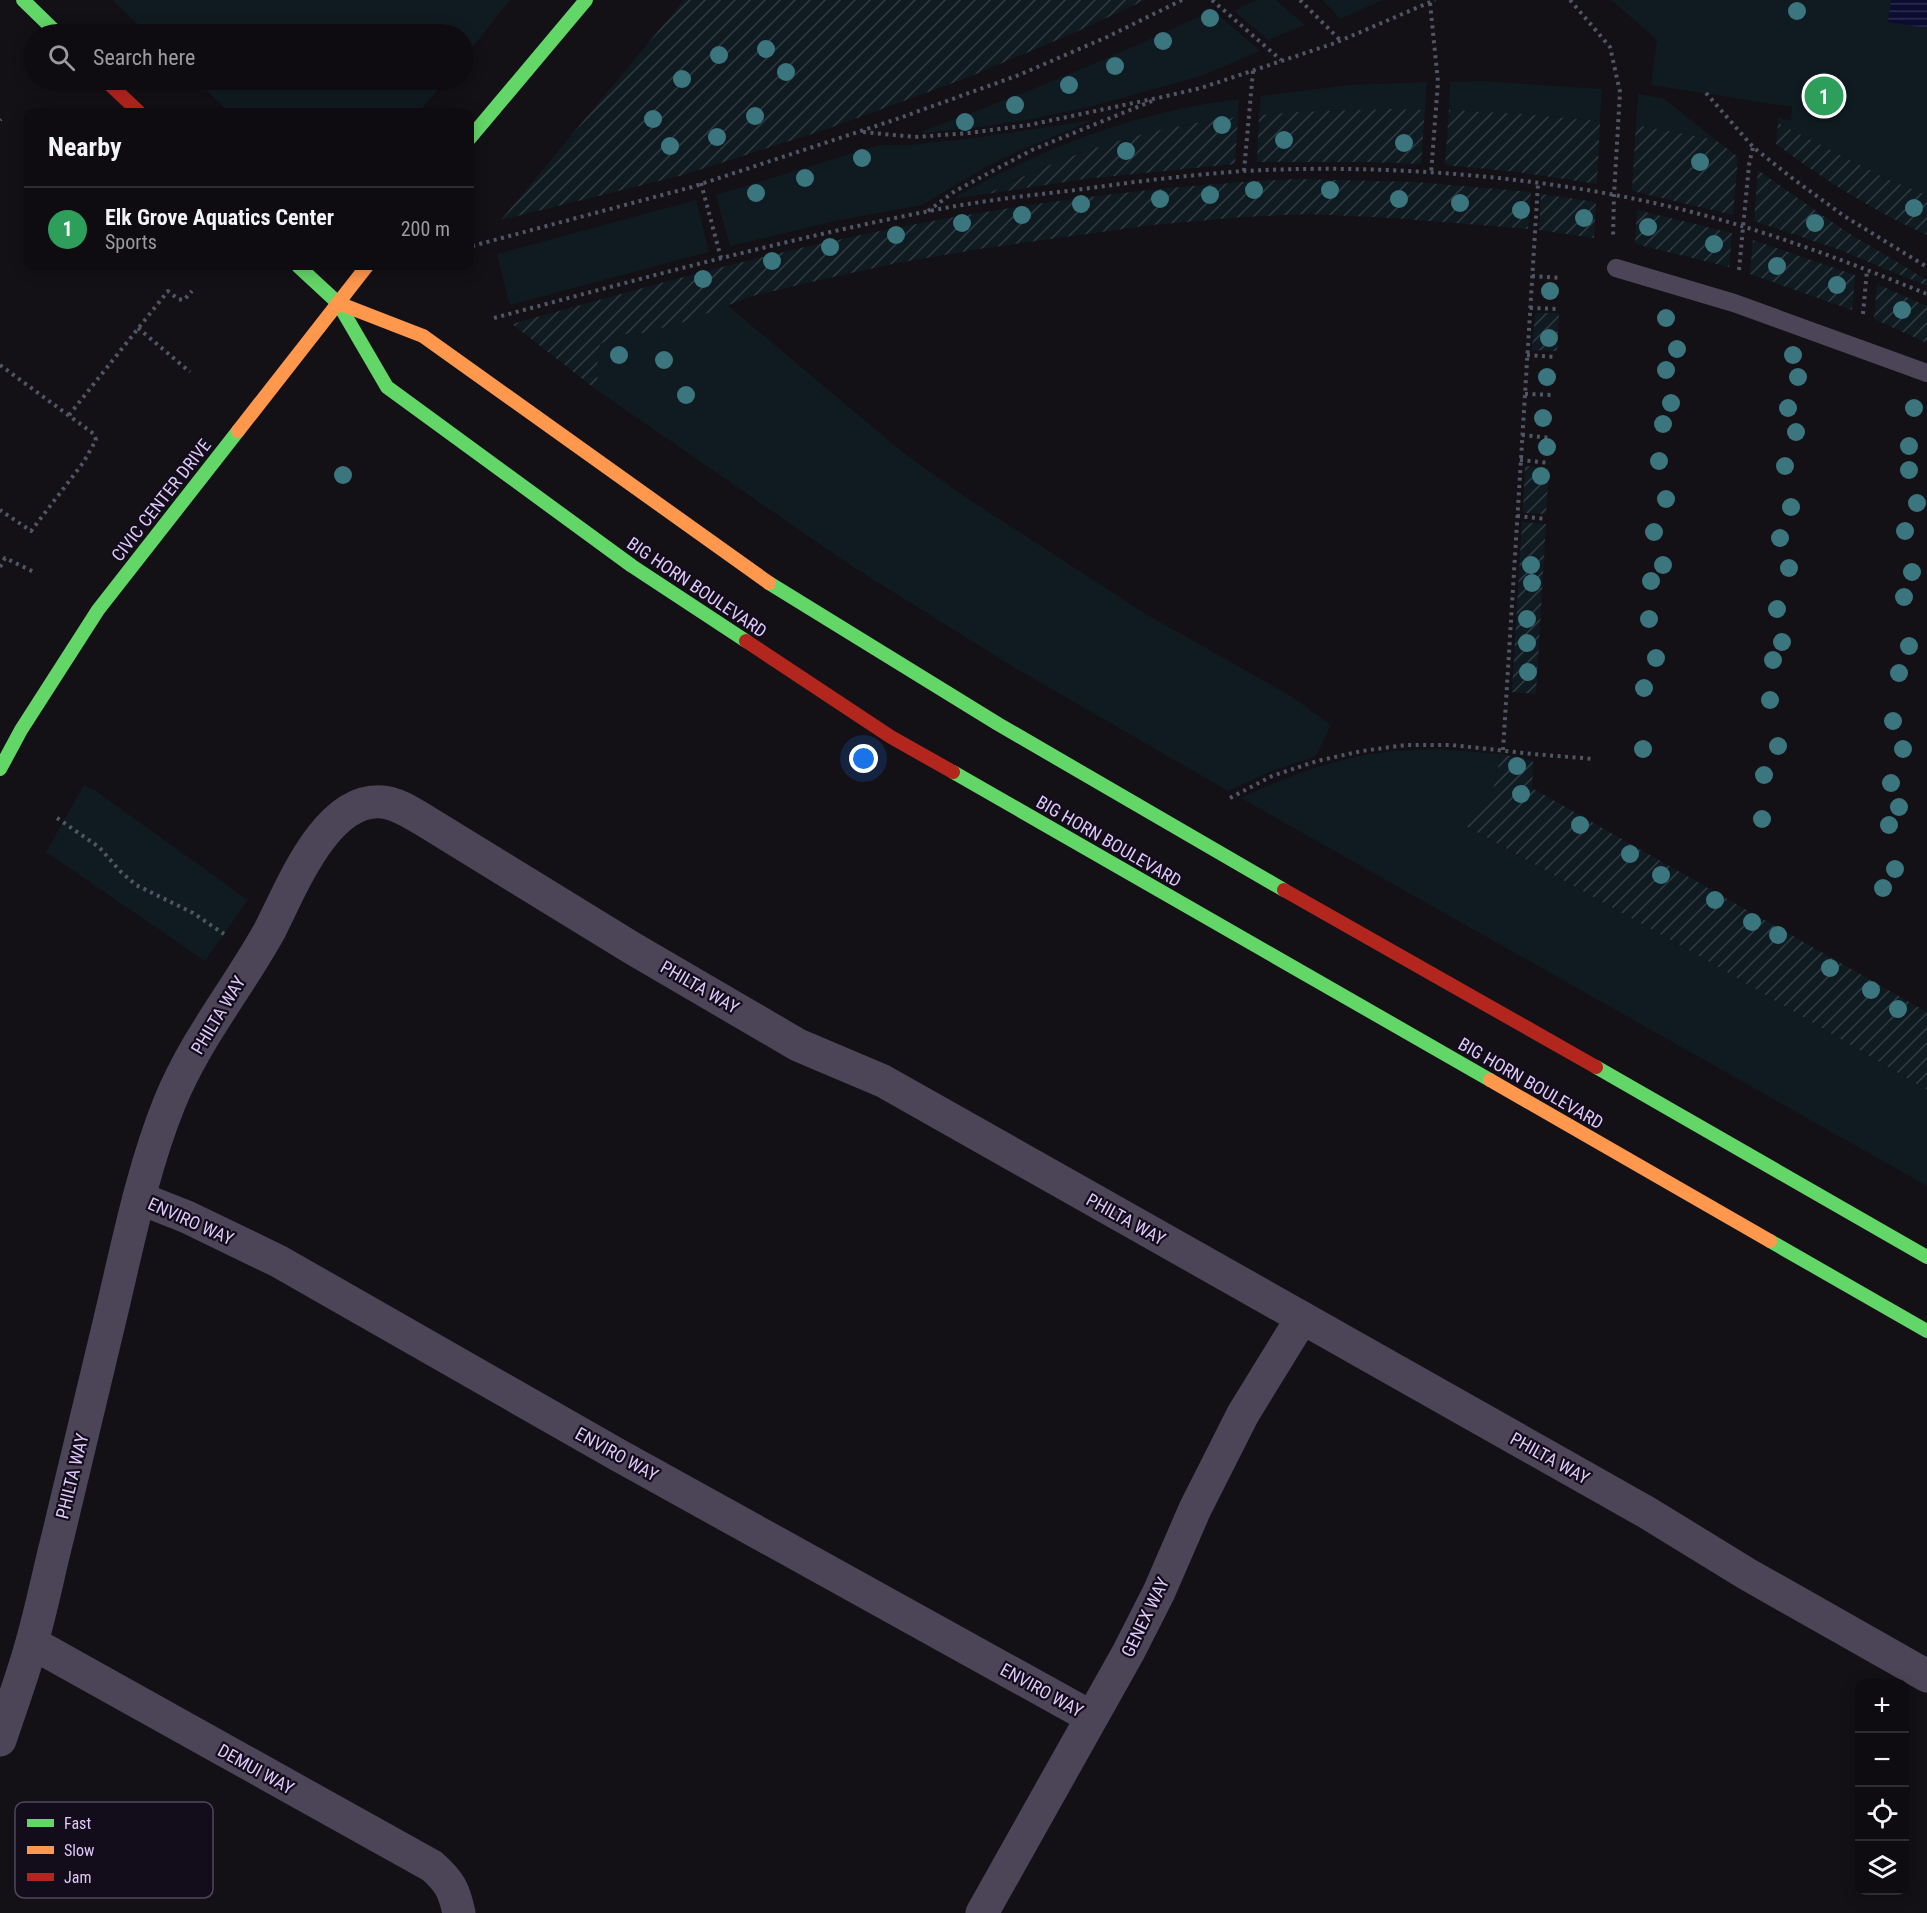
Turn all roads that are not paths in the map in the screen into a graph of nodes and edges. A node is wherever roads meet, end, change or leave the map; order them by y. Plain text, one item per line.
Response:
1 (23, 0) edge
2 (586, 0) edge
3 (48, 24) edge
4 (116, 90) edge
5 (135, 108) edge
6 (474, 133) edge
7 (1616, 268) dead end
8 (302, 270) edge
9 (364, 270) edge
10 (338, 303) junction
11 (1927, 373) edge
12 (0, 769) edge
13 (140, 1198) junction
14 (1927, 1257) edge
15 (1302, 1318) junction
16 (1927, 1331) edge
17 (32, 1643) junction
18 (1927, 1676) edge
19 (1091, 1717) junction
20 (0, 1740) edge
21 (459, 1913) edge
22 (982, 1913) edge

1 - 3 main road
2 - 6 main road
4 - 5 main road
7 - 11 lane
8 - 10 main road, BIG HORN BOULEVARD
9 - 10 main road, CIVIC CENTER DRIVE
10 - 12 main road, CIVIC CENTER DRIVE
10 - 14 main road, BIG HORN BOULEVARD
10 - 16 main road, BIG HORN BOULEVARD
13 - 15 street, PHILTA WAY
13 - 17 street, PHILTA WAY
13 - 19 street, ENVIRO WAY
15 - 18 street, PHILTA WAY
15 - 19 street, GENEX WAY
17 - 20 street, PHILTA WAY
17 - 21 street, DEMUI WAY
19 - 22 street, GENEX WAY

